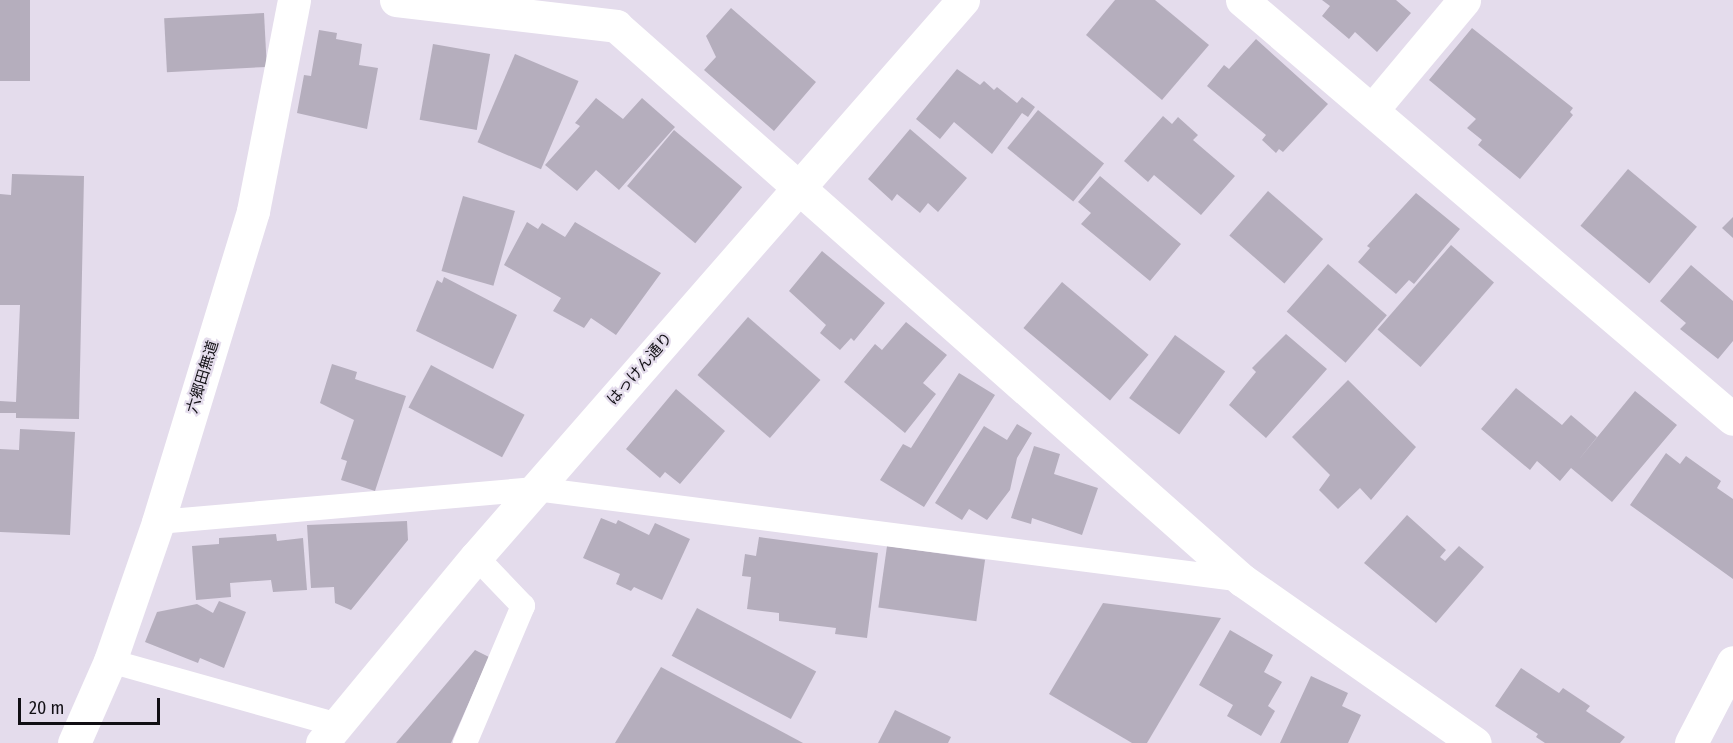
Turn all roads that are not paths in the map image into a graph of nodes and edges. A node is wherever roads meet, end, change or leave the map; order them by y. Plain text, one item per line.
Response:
1 (294, 0) edge
2 (396, 0) edge
3 (963, 0) edge
4 (1242, 0) edge
5 (1464, 0) edge
6 (618, 13) edge
7 (1373, 109) junction
8 (801, 186) junction
9 (1733, 419) edge
10 (536, 489) junction
11 (158, 522) junction
12 (476, 557) junction
13 (1242, 580) junction
14 (110, 662) junction
15 (1733, 662) edge
16 (330, 734) edge
17 (74, 743) edge
18 (465, 743) edge
19 (1475, 743) edge
20 (1691, 743) edge

1 - 11 street, 六郷田無道
2 - 6 street
3 - 8 street, はっけん通り
4 - 7 street
5 - 7 street
6 - 8 street
7 - 9 street
8 - 10 street, はっけん通り
8 - 13 street
10 - 11 lane
10 - 12 street, はっけん通り
10 - 13 lane
11 - 14 street, 六郷田無道
12 - 16 street, はっけん通り
12 - 18 lane
13 - 19 street
14 - 16 lane
14 - 17 street, 六郷田無道
15 - 20 street

